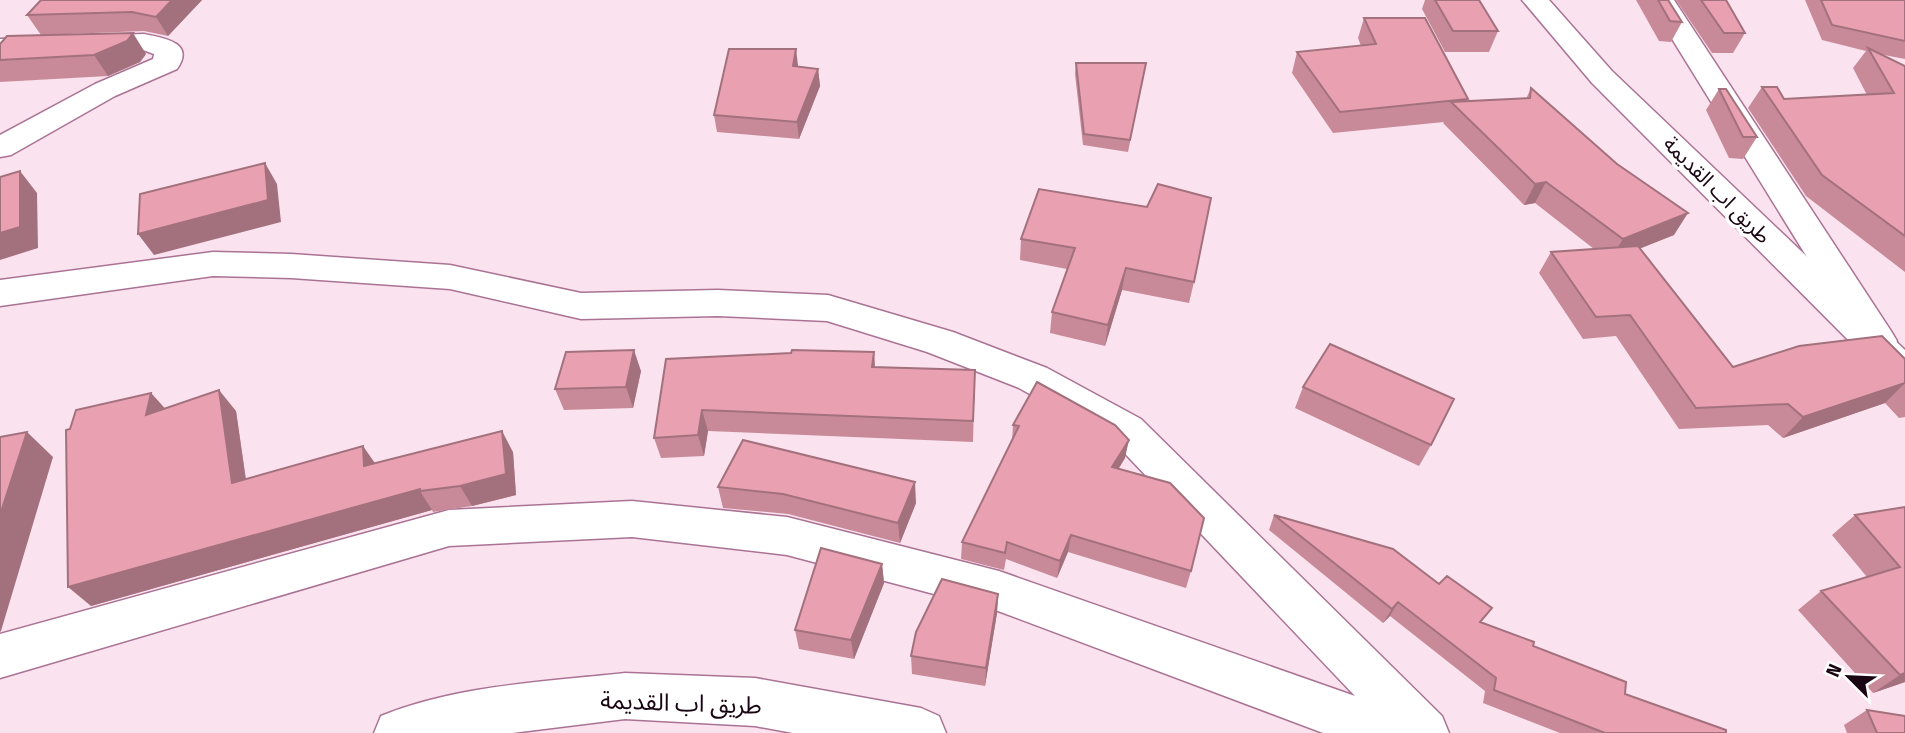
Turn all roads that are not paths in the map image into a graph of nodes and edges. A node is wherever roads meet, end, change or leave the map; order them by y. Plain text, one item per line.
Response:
1 (1535, 0) edge
2 (1661, 0) edge
3 (0, 47) edge
4 (0, 148) edge
5 (0, 293) edge
6 (1898, 367) edge
7 (0, 656) edge
8 (399, 733) edge
9 (921, 733) edge
10 (1389, 733) edge
11 (1424, 733) edge

1 - 6 street, طريق اب القديمة
2 - 6 street
3 - 4 street
5 - 11 street
7 - 10 street
8 - 9 street, طريق اب القديمة

